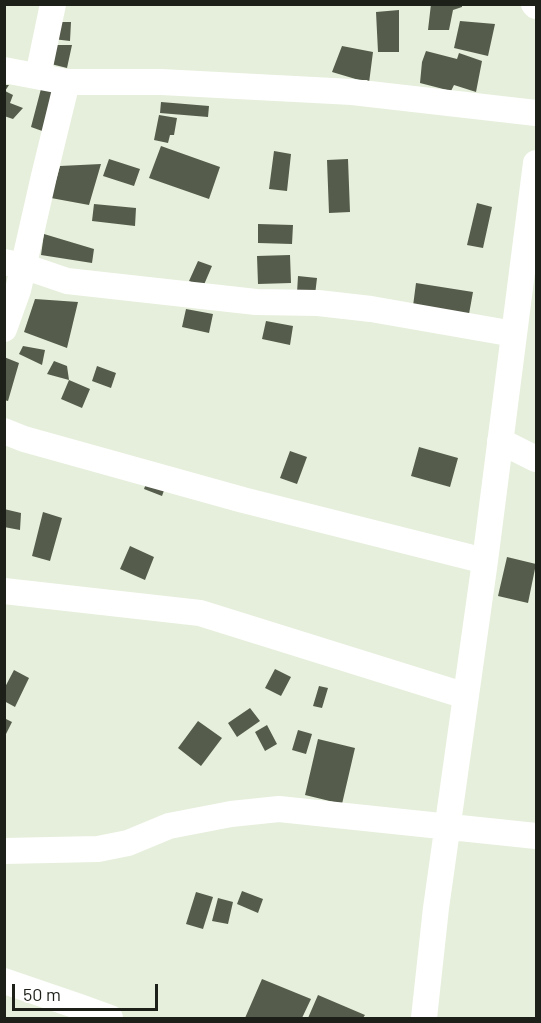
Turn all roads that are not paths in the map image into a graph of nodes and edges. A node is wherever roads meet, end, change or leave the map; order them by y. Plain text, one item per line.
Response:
1 (53, 4) edge
2 (4, 70) edge
3 (38, 76) junction
4 (68, 82) junction
5 (537, 113) edge
6 (537, 163) edge
7 (14, 264) edge
8 (4, 329) edge
9 (514, 334) junction
10 (4, 431) edge
11 (500, 441) junction
12 (537, 459) edge
13 (485, 561) junction
14 (4, 591) edge
15 (466, 696) junction
16 (448, 827) junction
17 (537, 836) edge
18 (4, 851) edge
19 (4, 981) edge
20 (110, 1018) edge
21 (427, 1018) edge

1 - 3 street
2 - 3 street
3 - 4 street
4 - 5 street
4 - 7 street
6 - 9 street
7 - 8 street
7 - 9 street
9 - 11 street
10 - 13 street
11 - 12 street
11 - 13 street
13 - 15 street
14 - 15 street
15 - 16 street
16 - 17 street
16 - 18 street
16 - 21 street
19 - 20 street

